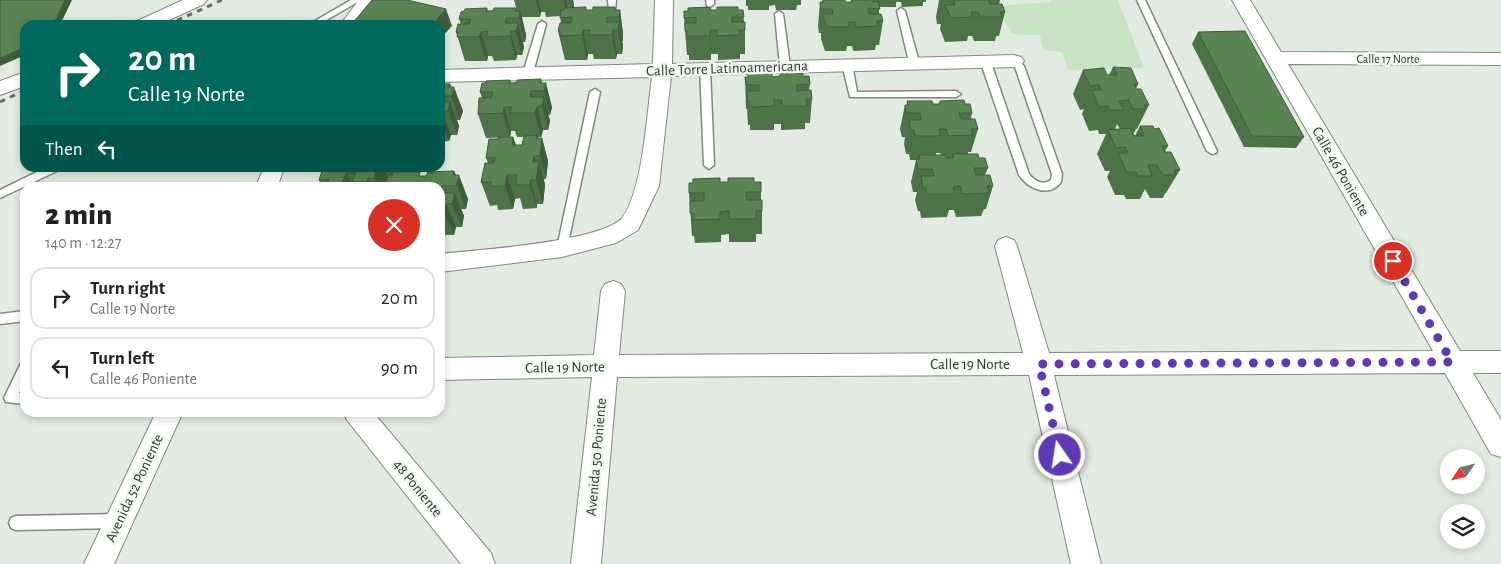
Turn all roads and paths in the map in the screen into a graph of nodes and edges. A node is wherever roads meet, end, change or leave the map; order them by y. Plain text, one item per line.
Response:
1 (198, 0) edge
2 (357, 0) edge
3 (368, 0) edge
4 (664, 0) edge
5 (1141, 0) edge
6 (1241, 0) edge
7 (901, 12) dead end
8 (779, 14) dead end
9 (154, 20) edge
10 (321, 20) edge
11 (353, 20) edge
12 (542, 24) dead end
13 (1275, 58) junction
14 (1501, 59) edge
15 (985, 60) junction
16 (1014, 61) joint
17 (914, 62) junction
18 (847, 64) junction
19 (785, 66) junction
20 (706, 68) junction
21 (662, 70) junction
22 (528, 73) junction
23 (445, 76) edge
24 (20, 80) edge
25 (0, 90) edge
26 (595, 92) dead end
27 (956, 94) dead end
28 (1212, 151) dead end
29 (709, 165) dead end
30 (45, 172) edge
31 (24, 182) edge
32 (20, 184) edge
33 (0, 194) edge
34 (1006, 246) dead end
35 (562, 248) junction
36 (445, 262) edge
37 (613, 291) dead end
38 (20, 317) edge
39 (0, 319) edge
40 (1452, 362) junction
41 (1501, 362) edge
42 (1039, 364) junction
43 (605, 366) junction
44 (445, 369) edge
45 (20, 376) edge
46 (20, 399) edge
47 (5, 400) edge
48 (168, 417) edge
49 (360, 417) edge
50 (1501, 445) edge
51 (119, 521) junction
52 (16, 523) dead end
53 (99, 564) edge
54 (480, 564) edge
55 (586, 564) edge
56 (1086, 564) edge

1 - 9 street
2 - 10 lane
3 - 11 street
4 - 21 street
5 - 28 lane
6 - 13 street, Calle 46 Poniente
7 - 17 lane
8 - 19 lane
12 - 22 lane
13 - 14 street, Calle 17 Norte
13 - 40 street, Calle 46 Poniente
15 - 16 street, Calle Torre Latinoamericana
15 - 16 lane
15 - 17 street, Calle Torre Latinoamericana
17 - 18 street, Calle Torre Latinoamericana
18 - 19 street, Calle Torre Latinoamericana
18 - 27 lane
19 - 20 street, Calle Torre Latinoamericana
20 - 21 street, Calle Torre Latinoamericana
20 - 29 lane
21 - 22 street, Calle Torre Latinoamericana
21 - 35 street
22 - 23 street, Calle Torre Latinoamericana
24 - 25 street
26 - 35 lane
30 - 31 lane
32 - 33 lane
34 - 42 street
35 - 36 street
37 - 43 street, Avenida 50 Poniente
38 - 39 lane
40 - 41 street, Calle 19 Norte
40 - 42 street, Calle 19 Norte
40 - 50 street, Calle 46 Poniente
42 - 43 street, Calle 19 Norte
42 - 56 street
43 - 44 street, Calle 19 Norte
43 - 55 street, Avenida 50 Poniente
45 - 47 lane
46 - 47 lane
48 - 51 street, Avenida 52 Poniente
49 - 54 street, 48 Poniente
51 - 52 lane
51 - 53 street, Avenida 52 Poniente

